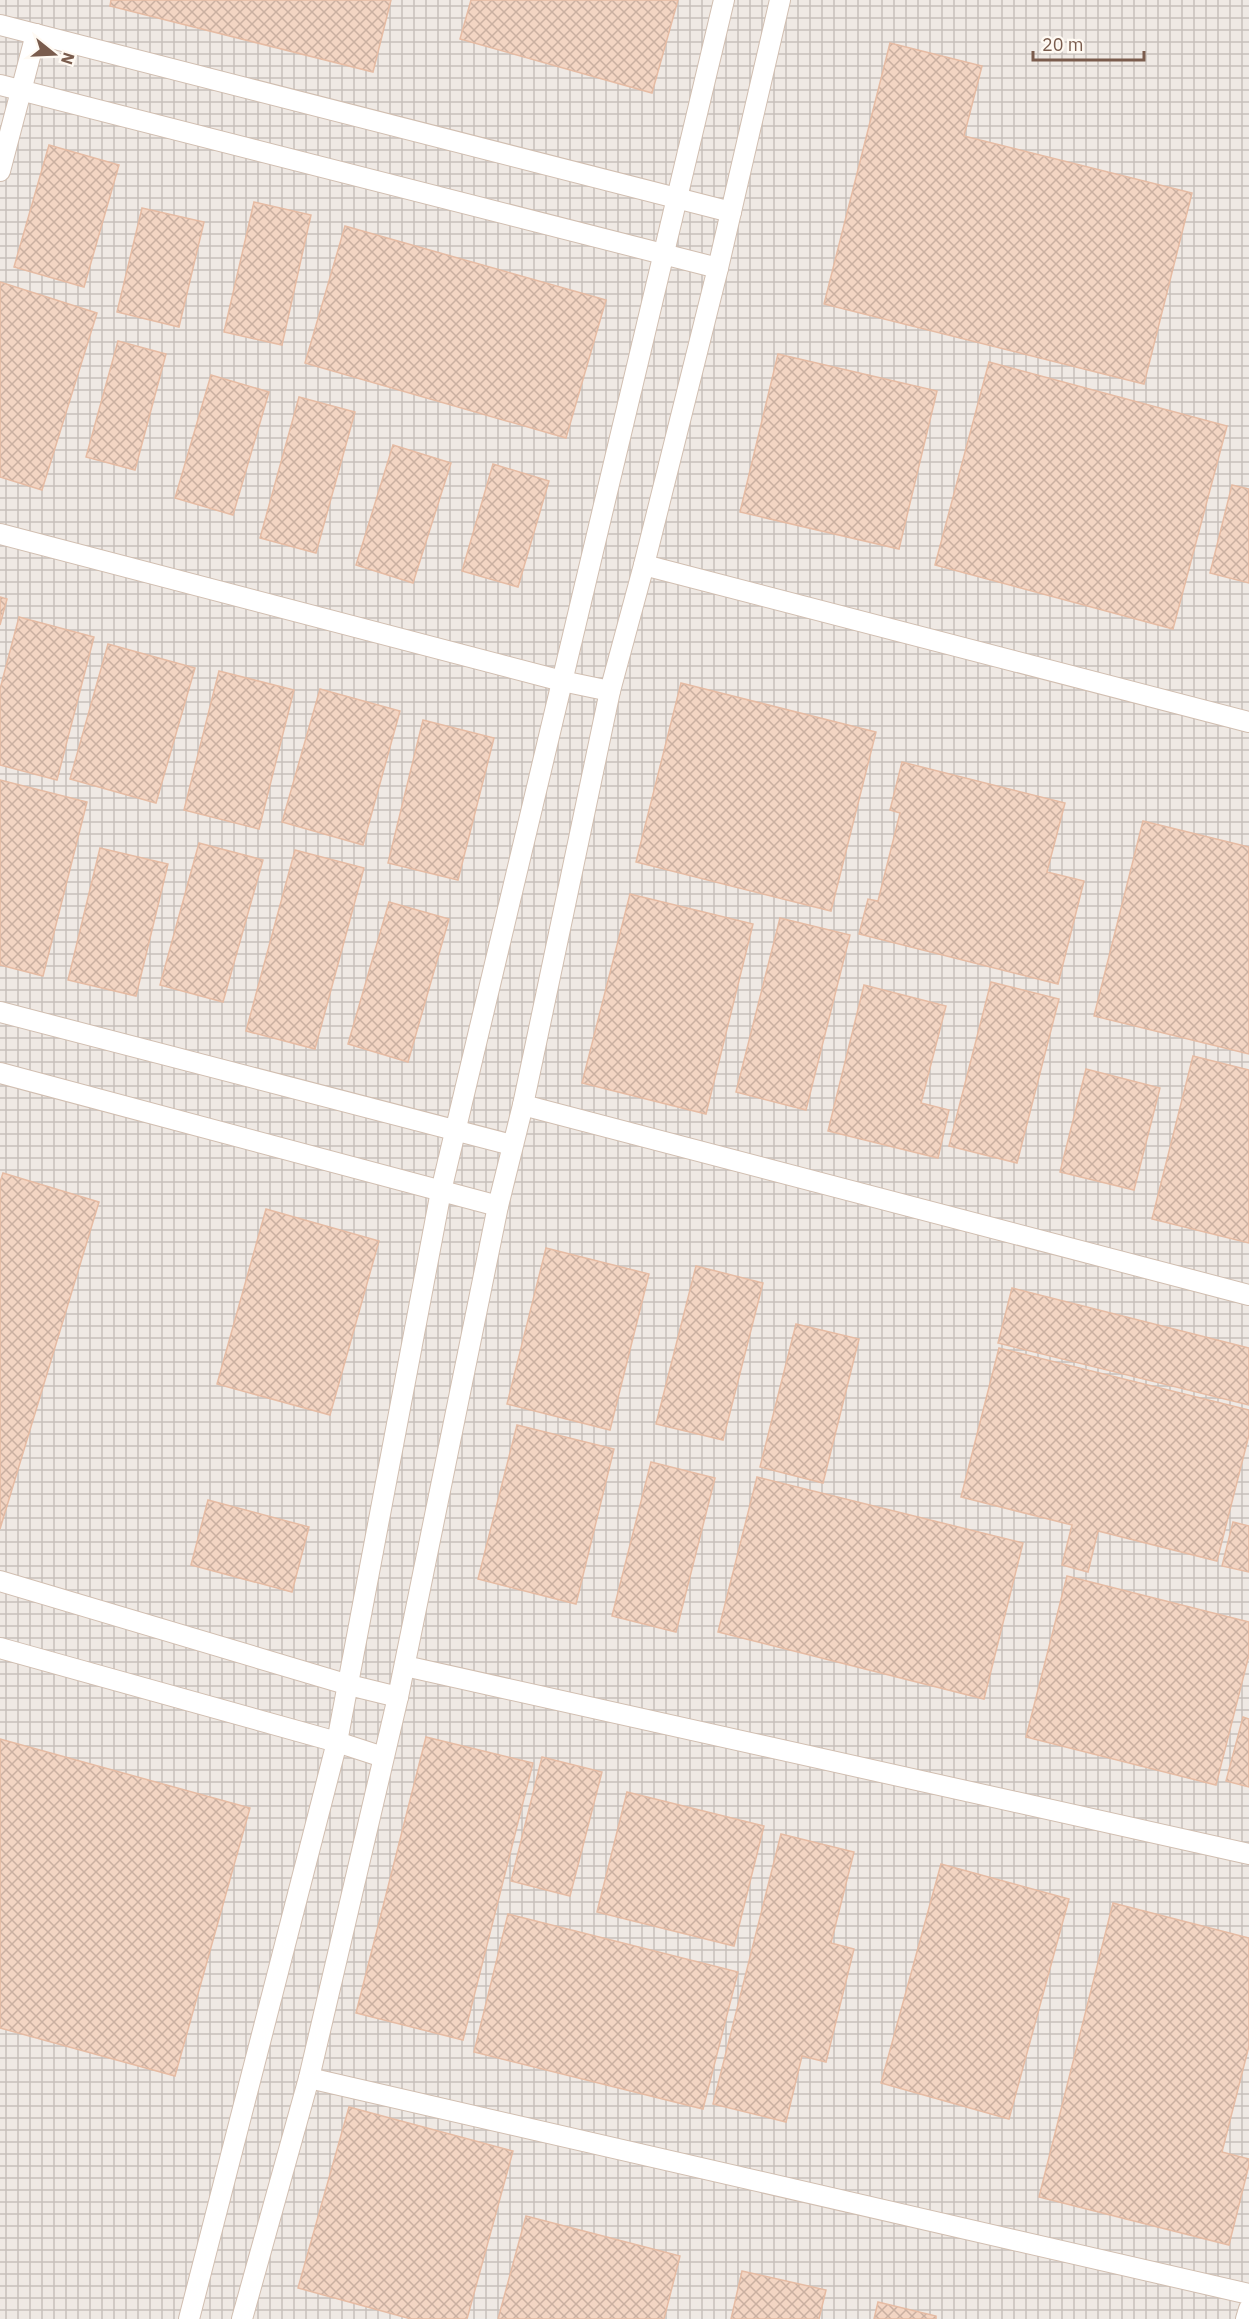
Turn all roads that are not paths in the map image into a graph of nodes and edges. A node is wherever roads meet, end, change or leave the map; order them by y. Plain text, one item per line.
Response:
1 (724, 0) edge
2 (780, 0) edge
3 (0, 25) edge
4 (36, 34) junction
5 (0, 85) edge
6 (21, 91) junction
7 (0, 171) edge
8 (677, 198) junction
9 (731, 212) junction
10 (664, 254) junction
11 (718, 268) junction
12 (0, 534) edge
13 (644, 565) junction
14 (562, 681) junction
15 (610, 691) junction
16 (1249, 722) edge
17 (0, 1012) edge
18 (0, 1073) edge
19 (523, 1105) junction
20 (456, 1130) junction
21 (512, 1145) junction
22 (441, 1191) junction
23 (498, 1206) junction
24 (1249, 1295) edge
25 (0, 1581) edge
26 (0, 1648) edge
27 (405, 1666) junction
28 (350, 1685) junction
29 (398, 1697) junction
30 (337, 1742) junction
31 (383, 1757) junction
32 (1249, 1854) edge
33 (309, 2078) junction
34 (1249, 2294) edge
35 (1249, 2309) edge
36 (189, 2319) edge
37 (242, 2319) edge
38 (1246, 2319) edge

1 - 8 lane
2 - 9 lane
3 - 4 lane
4 - 6 lane
4 - 8 lane
5 - 6 lane
6 - 7 lane
6 - 10 lane
8 - 9 lane
8 - 10 lane
9 - 11 lane
10 - 11 lane
10 - 14 lane
11 - 13 lane
12 - 14 lane
13 - 15 lane
13 - 16 lane
14 - 15 lane
14 - 20 lane
15 - 19 lane
17 - 20 lane
18 - 22 lane
19 - 21 lane
19 - 24 lane
20 - 21 lane
20 - 22 lane
21 - 23 lane
22 - 23 lane
22 - 28 lane
23 - 27 lane
25 - 28 lane
26 - 30 lane
27 - 29 lane
27 - 32 lane
28 - 29 lane
28 - 30 lane
29 - 31 lane
30 - 31 lane
30 - 36 lane
31 - 33 lane
33 - 34 lane
33 - 37 lane
35 - 38 lane

